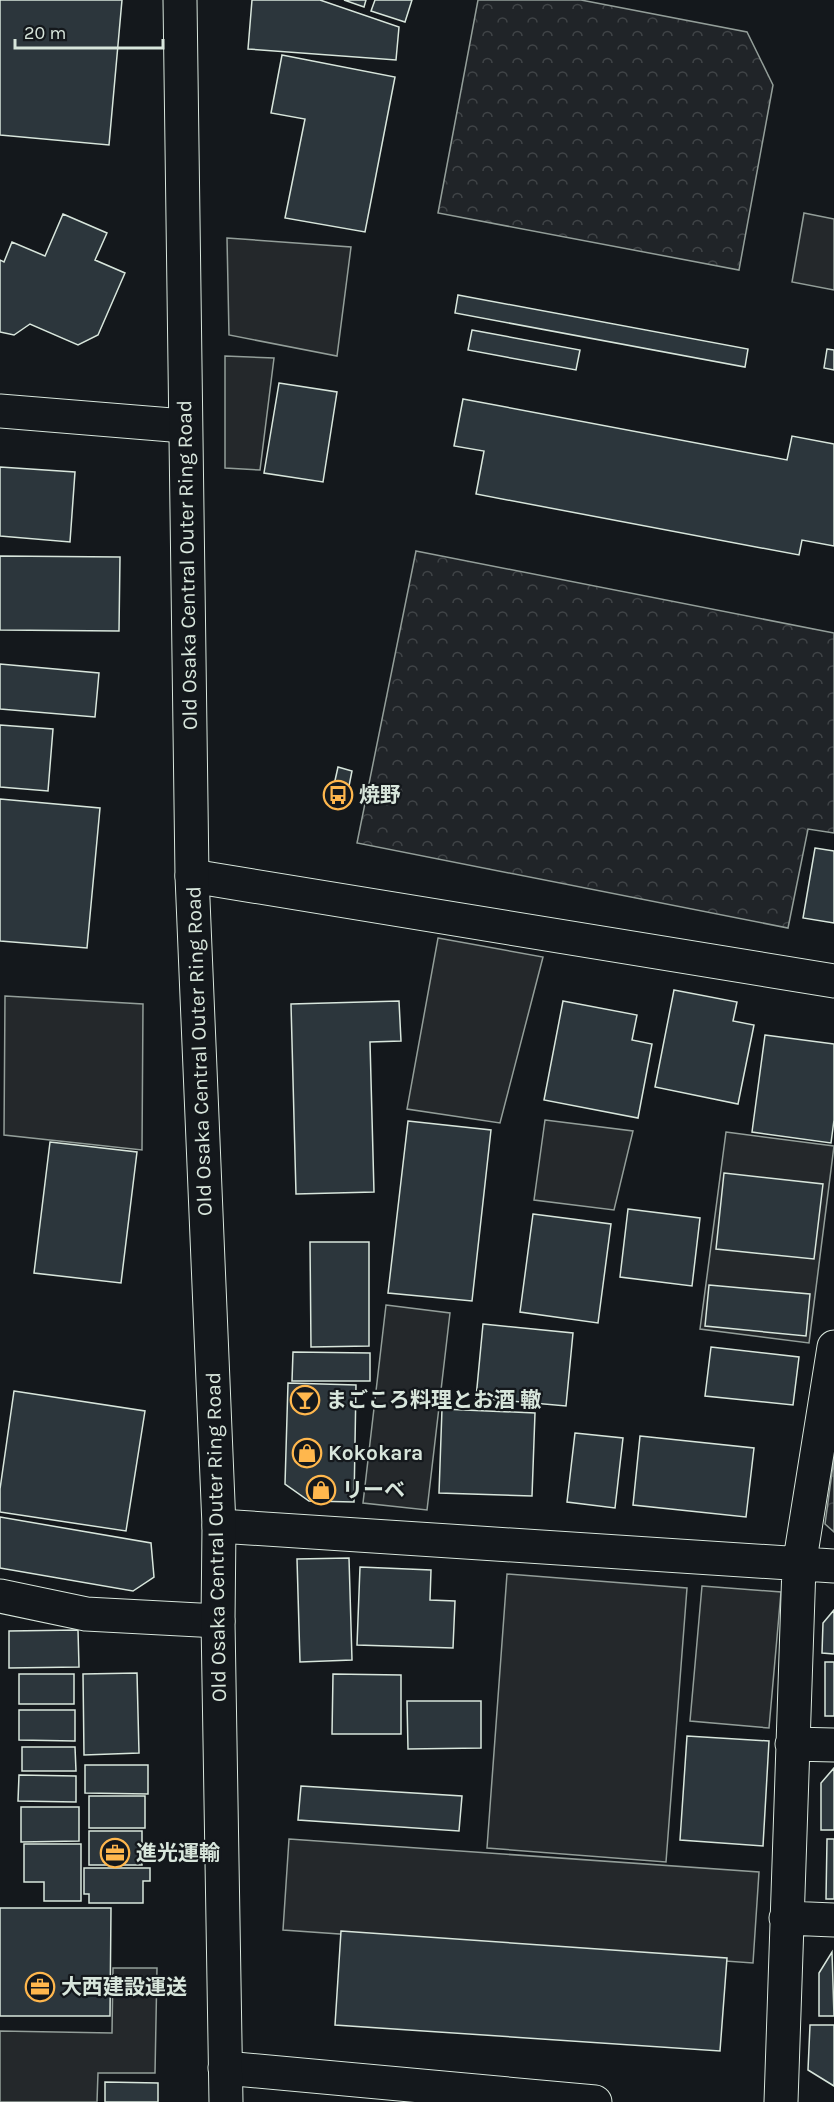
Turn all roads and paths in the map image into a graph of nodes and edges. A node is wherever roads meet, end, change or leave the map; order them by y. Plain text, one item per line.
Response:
1 (180, 0) edge
2 (0, 411) edge
3 (184, 426) junction
4 (192, 876) junction
5 (834, 981) edge
6 (834, 1347) edge
7 (219, 1526) junction
8 (799, 1566) junction
9 (834, 1566) edge
10 (0, 1596) edge
11 (218, 1621) junction
12 (792, 1744) junction
13 (834, 1745) edge
14 (786, 1918) junction
15 (834, 1920) edge
16 (225, 2068) junction
17 (226, 2102) edge
18 (595, 2102) edge
19 (781, 2102) edge

1 - 3 street, Old Osaka Central Outer Ring Road
2 - 3 street
3 - 4 street, Old Osaka Central Outer Ring Road
4 - 5 street
4 - 7 street, Old Osaka Central Outer Ring Road
6 - 8 street
7 - 8 street
7 - 11 street, Old Osaka Central Outer Ring Road
8 - 9 street
8 - 12 street
10 - 11 street
11 - 16 street, Old Osaka Central Outer Ring Road
12 - 13 street
12 - 14 street
14 - 15 street
14 - 19 street
16 - 17 street, Old Osaka Central Outer Ring Road
16 - 18 street

